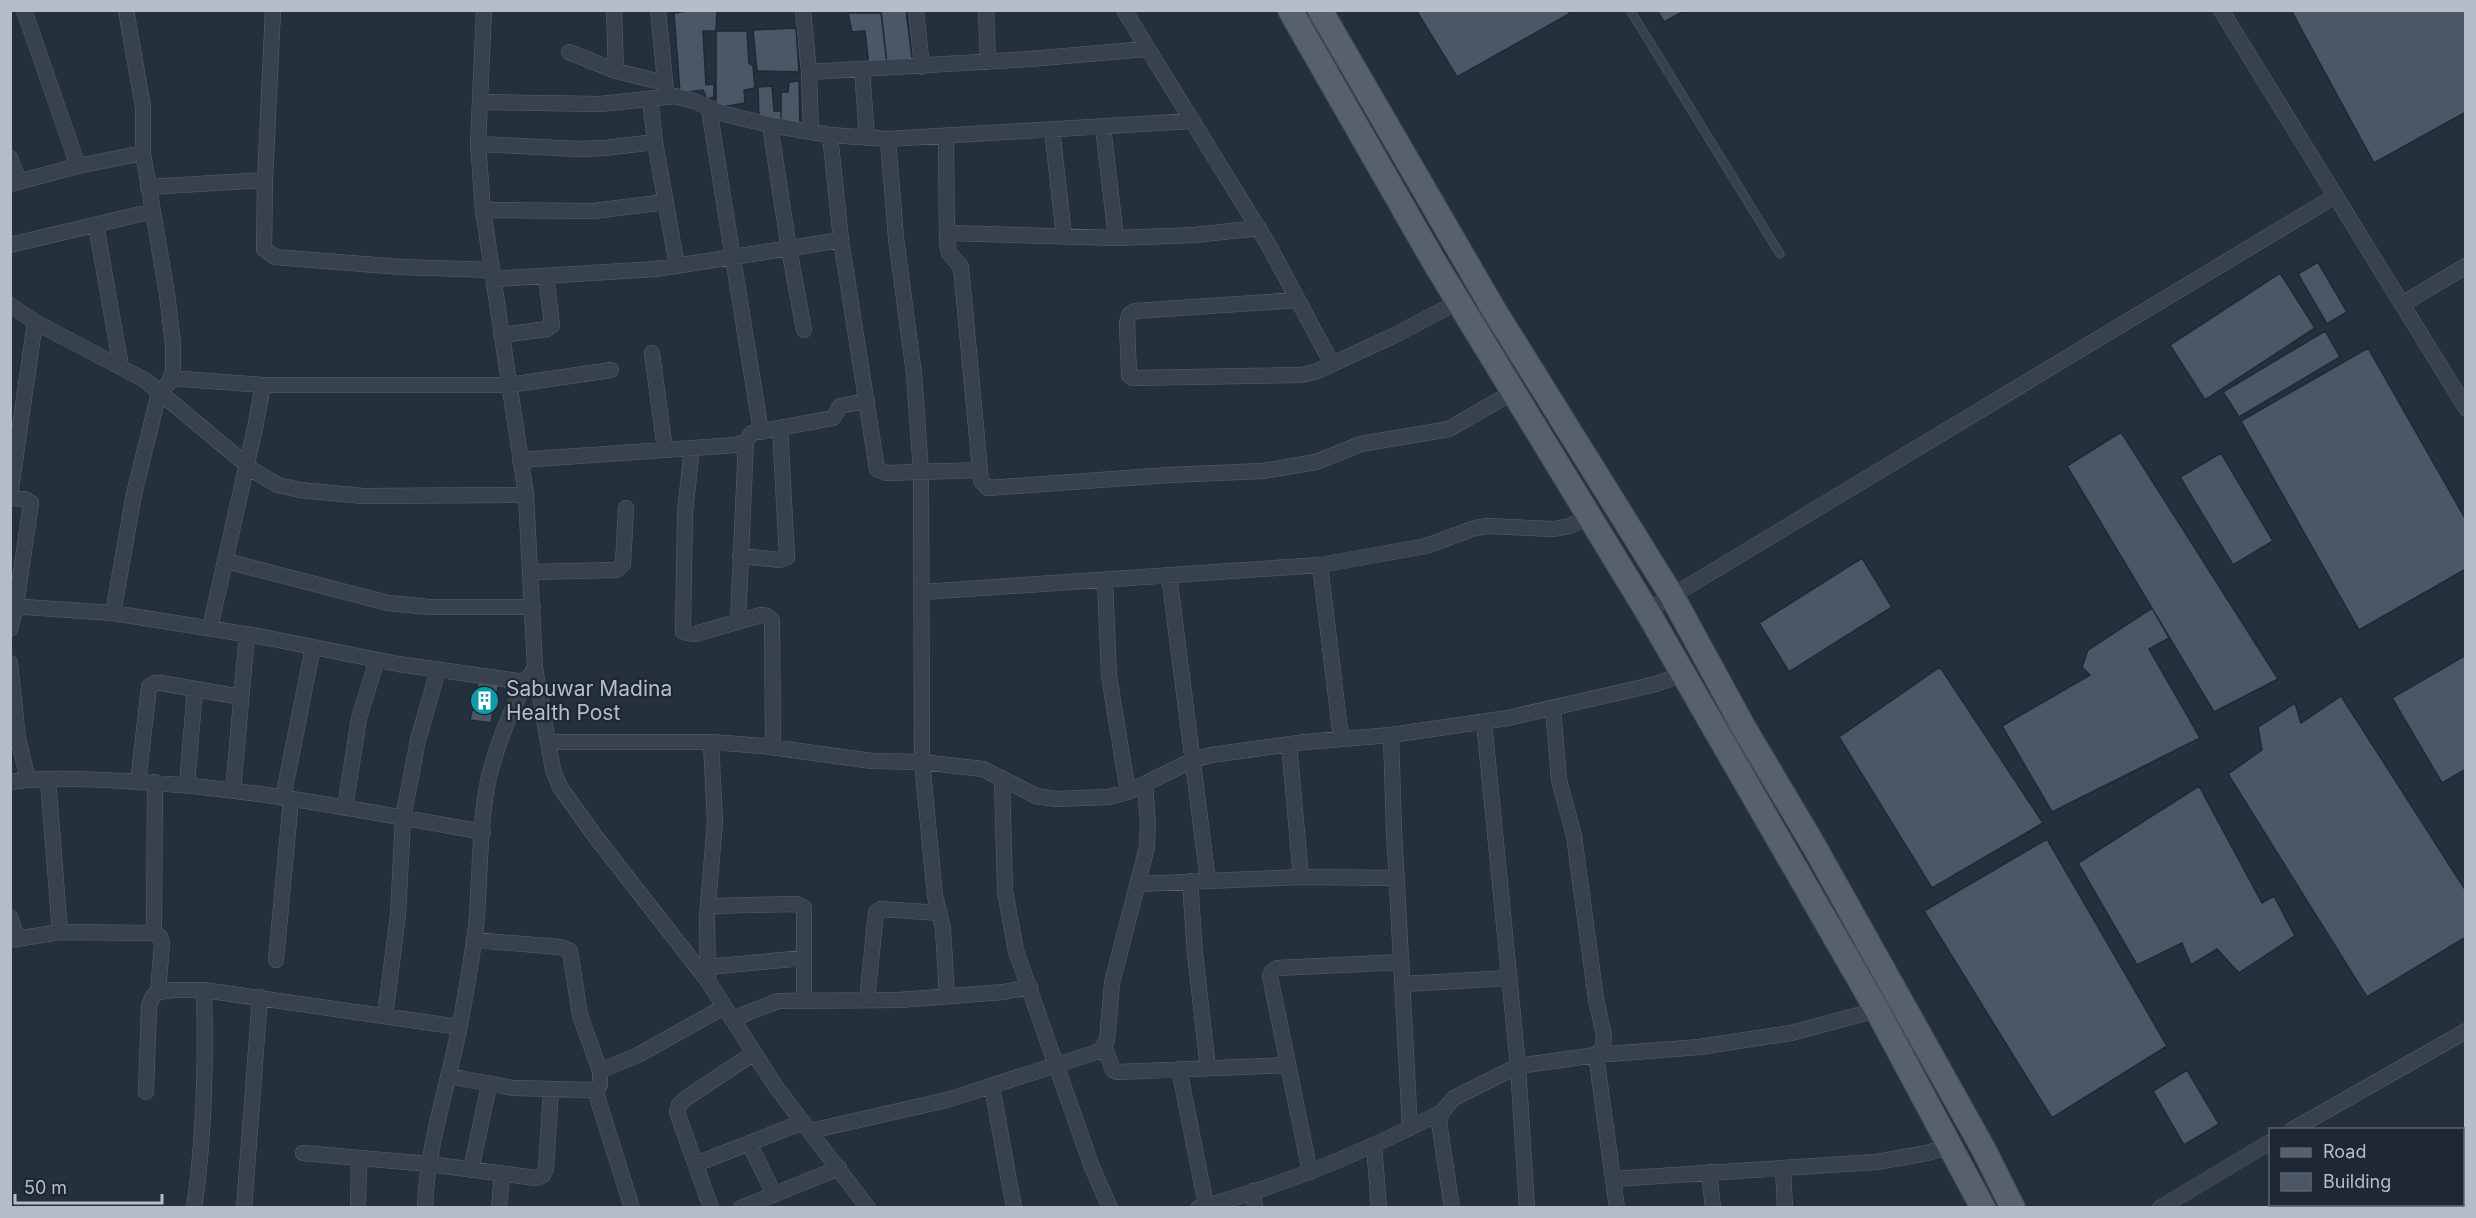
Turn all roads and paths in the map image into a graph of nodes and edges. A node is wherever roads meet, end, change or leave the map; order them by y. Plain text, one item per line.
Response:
1 (24, 10) edge
2 (126, 10) edge
3 (273, 10) edge
4 (484, 10) edge
5 (614, 10) edge
6 (658, 10) edge
7 (803, 10) edge
8 (916, 10) edge
9 (986, 10) edge
10 (1124, 10) edge
11 (1290, 10) edge
12 (1320, 10) edge
13 (1630, 10) edge
14 (2221, 10) edge
15 (1146, 49) junction
16 (569, 52) dead end
17 (988, 62) junction
18 (922, 67) junction
19 (862, 69) junction
20 (616, 71) junction
21 (809, 72) junction
22 (666, 90) junction
23 (650, 99) junction
24 (480, 102) junction
25 (709, 109) junction
26 (1191, 121) junction
27 (770, 125) junction
28 (1103, 127) junction
29 (1052, 129) junction
30 (811, 132) junction
31 (830, 135) junction
32 (946, 135) junction
33 (867, 138) junction
34 (888, 140) junction
35 (655, 142) junction
36 (478, 144) junction
37 (143, 153) junction
38 (10, 158) edge
39 (78, 166) junction
40 (265, 180) junction
41 (14, 183) edge
42 (148, 187) junction
43 (2336, 196) junction
44 (666, 202) junction
45 (483, 210) junction
46 (153, 211) junction
47 (96, 225) junction
48 (1258, 228) junction
49 (947, 233) junction
50 (1064, 236) junction
51 (1116, 238) junction
52 (841, 240) junction
53 (10, 245) edge
54 (789, 249) junction
55 (1780, 254) dead end
56 (734, 258) junction
57 (677, 266) junction
58 (2466, 266) edge
59 (493, 275) junction
60 (546, 276) junction
61 (1298, 300) junction
62 (1458, 302) junction
63 (2402, 304) junction
64 (10, 305) edge
65 (35, 322) junction
66 (804, 330) dead end
67 (501, 335) junction
68 (652, 353) dead end
69 (1332, 364) junction
70 (121, 367) junction
71 (610, 370) dead end
72 (170, 378) junction
73 (263, 385) junction
74 (508, 385) junction
75 (1513, 392) junction
76 (159, 393) junction
77 (867, 401) junction
78 (2466, 408) edge
79 (780, 428) junction
80 (761, 432) junction
81 (746, 441) junction
82 (692, 448) junction
83 (665, 450) junction
84 (520, 459) junction
85 (247, 465) junction
86 (980, 470) junction
87 (921, 472) junction
88 (526, 495) junction
89 (10, 497) edge
90 (626, 508) dead end
91 (1589, 516) junction
92 (740, 556) junction
93 (226, 561) junction
94 (1320, 565) junction
95 (530, 572) junction
96 (1169, 575) junction
97 (1106, 580) junction
98 (922, 592) junction
99 (1672, 596) junction
100 (13, 606) edge
101 (533, 607) junction
102 (1647, 611) junction
103 (113, 613) junction
104 (738, 622) junction
105 (210, 628) junction
106 (10, 629) edge
107 (247, 634) junction
108 (313, 647) junction
109 (377, 660) junction
110 (10, 663) edge
111 (535, 668) junction
112 (438, 670) junction
113 (1683, 674) junction
114 (525, 682) junction
115 (195, 689) junction
116 (241, 697) junction
117 (1553, 708) junction
118 (1484, 722) junction
119 (1391, 735) junction
120 (1341, 738) junction
121 (549, 742) junction
122 (711, 742) junction
123 (1289, 744) junction
124 (773, 747) junction
125 (1193, 760) junction
126 (922, 762) junction
127 (1002, 777) junction
128 (48, 779) junction
129 (28, 780) junction
130 (10, 782) edge
131 (138, 782) junction
132 (155, 782) junction
133 (188, 784) junction
134 (1145, 785) junction
135 (233, 790) junction
136 (1128, 792) junction
137 (287, 799) junction
138 (345, 808) junction
139 (403, 818) junction
140 (483, 832) junction
141 (1301, 877) junction
142 (1397, 878) junction
143 (1208, 880) junction
144 (1190, 881) junction
145 (1138, 884) junction
146 (708, 906) junction
147 (940, 914) junction
148 (10, 917) edge
149 (60, 932) junction
150 (154, 933) junction
151 (14, 939) edge
152 (474, 940) junction
153 (804, 958) junction
154 (276, 960) dead end
155 (1401, 962) junction
156 (707, 974) junction
157 (1509, 978) junction
158 (1403, 984) junction
159 (1030, 987) junction
160 (204, 990) junction
161 (158, 992) junction
162 (947, 996) junction
163 (260, 997) junction
164 (804, 1000) junction
165 (867, 1000) junction
166 (1877, 1010) junction
167 (728, 1013) junction
168 (385, 1016) junction
169 (459, 1027) junction
170 (2466, 1031) edge
171 (1104, 1046) junction
172 (754, 1053) junction
173 (1596, 1055) junction
174 (1056, 1065) junction
175 (1288, 1065) junction
176 (1518, 1066) junction
177 (1208, 1068) junction
178 (1179, 1069) junction
179 (600, 1071) junction
180 (448, 1076) junction
181 (489, 1085) junction
182 (992, 1087) junction
183 (552, 1089) junction
184 (596, 1090) junction
185 (146, 1092) dead end
186 (1442, 1112) junction
187 (806, 1127) junction
188 (1410, 1128) junction
189 (2296, 1128) edge
190 (749, 1143) junction
191 (2269, 1143) edge
192 (1374, 1144) junction
193 (1951, 1146) junction
194 (303, 1153) dead end
195 (359, 1158) junction
196 (429, 1164) junction
197 (696, 1164) junction
198 (839, 1168) junction
199 (1783, 1168) junction
200 (471, 1170) junction
201 (1310, 1172) junction
202 (1708, 1172) junction
203 (502, 1174) junction
204 (1613, 1179) junction
205 (1253, 1191) junction
206 (774, 1194) junction
207 (1202, 1206) edge
208 (194, 1208) edge
209 (243, 1208) edge
210 (358, 1208) edge
211 (424, 1208) edge
212 (499, 1208) edge
213 (632, 1208) edge
214 (711, 1208) edge
215 (741, 1208) edge
216 (868, 1208) edge
217 (1014, 1208) edge
218 (1110, 1208) edge
219 (1255, 1208) edge
220 (1379, 1208) edge
221 (1452, 1208) edge
222 (1527, 1208) edge
223 (1617, 1208) edge
224 (1713, 1208) edge
225 (1785, 1208) edge
226 (1983, 1208) edge
227 (2013, 1208) edge
228 (2160, 1208) edge

1 - 39 street
2 - 37 street
3 - 40 street
4 - 24 street
5 - 20 street
6 - 22 street
7 - 21 street
8 - 18 street
9 - 17 street
10 - 15 street
11 - 62 main road
12 - 99 main road
13 - 55 lane
14 - 43 street
15 - 17 street
15 - 26 street
16 - 20 street
17 - 18 street
18 - 19 street
19 - 21 street
19 - 33 street
20 - 22 street
21 - 30 street
22 - 23 street
22 - 25 street
23 - 24 street
23 - 35 street
24 - 36 street
25 - 27 street
25 - 56 street
26 - 28 street
26 - 48 street
27 - 30 street
27 - 54 street
28 - 29 street
28 - 51 street
29 - 32 street
29 - 50 street
30 - 31 street
31 - 33 street
31 - 52 street
32 - 34 street
32 - 49 street
33 - 34 street
34 - 87 street
35 - 36 street
35 - 44 street
36 - 45 street
37 - 39 street
37 - 42 street
38 - 41 street
39 - 41 street
40 - 42 street
40 - 59 street
42 - 46 street
43 - 63 street
43 - 99 street
44 - 45 street
44 - 57 street
45 - 59 street
46 - 47 street
46 - 72 street
47 - 53 street
47 - 70 street
48 - 51 street
48 - 61 street
49 - 50 street
49 - 86 street
50 - 51 street
52 - 54 street
52 - 77 street
54 - 56 street
54 - 66 street
56 - 57 street
56 - 80 street
57 - 60 street
58 - 63 street
59 - 60 street
59 - 67 street
60 - 67 street
61 - 69 street
61 - 69 street
62 - 69 street
62 - 75 main road
63 - 78 street
64 - 65 street
65 - 70 street
65 - 89 street
67 - 74 street
68 - 83 street
70 - 76 street
71 - 74 street
72 - 73 street
72 - 76 street
73 - 74 street
73 - 85 street
74 - 84 street
75 - 86 street
75 - 91 main road
76 - 85 street
76 - 103 street
77 - 79 street
77 - 87 street
79 - 80 street
79 - 92 street
80 - 81 street
81 - 82 street
81 - 92 street
82 - 83 street
82 - 104 street
83 - 84 street
84 - 88 street
85 - 88 street
85 - 93 street
86 - 87 street
87 - 98 street
88 - 95 street
89 - 100 street
90 - 95 street
91 - 94 street
91 - 102 main road
92 - 104 street
93 - 101 street
93 - 105 street
94 - 96 street
94 - 120 street
95 - 101 street
96 - 97 street
96 - 125 street
97 - 98 street
97 - 136 street
98 - 126 street
99 - 102 street
99 - 227 main road
100 - 103 street
100 - 106 street
101 - 111 street
102 - 113 main road
103 - 105 street
104 - 124 street
105 - 107 street
107 - 108 street
107 - 116 street
108 - 109 street
108 - 137 street
109 - 112 street
109 - 138 street
110 - 129 street
111 - 114 street
111 - 121 street
112 - 114 street
112 - 139 street
113 - 117 street
113 - 166 main road
114 - 140 street
115 - 116 street
115 - 131 street
115 - 133 street
116 - 135 street
117 - 118 street
117 - 173 street
118 - 119 street
118 - 157 street
119 - 120 street
119 - 142 street
120 - 123 street
121 - 122 street
121 - 156 street
122 - 124 street
122 - 146 street
123 - 125 street
123 - 141 street
124 - 126 street
125 - 134 street
125 - 143 street
126 - 127 street
126 - 147 street
127 - 136 street
127 - 159 street
128 - 129 street
128 - 131 street
128 - 149 street
129 - 130 street
131 - 132 street
132 - 133 street
132 - 150 street
133 - 135 street
134 - 136 street
134 - 145 street
135 - 137 street
137 - 138 street
137 - 154 street
138 - 139 street
139 - 140 street
139 - 168 street
140 - 152 street
141 - 142 street
141 - 143 street
142 - 155 street
143 - 144 street
144 - 145 street
144 - 177 street
145 - 171 street
146 - 153 street
146 - 156 street
147 - 162 street
147 - 165 street
148 - 151 street
149 - 150 street
149 - 151 street
150 - 161 street
152 - 169 street
152 - 179 street
153 - 156 street
153 - 164 street
155 - 158 street
155 - 175 street
156 - 167 street
157 - 158 street
157 - 176 street
158 - 188 street
159 - 162 street
159 - 174 street
160 - 161 street
160 - 163 street
160 - 208 street
161 - 185 street
162 - 165 street
163 - 168 street
163 - 209 street
164 - 165 street
164 - 167 street
166 - 173 street
166 - 193 main road
167 - 172 street
167 - 179 street
168 - 169 street
169 - 180 street
170 - 189 street
171 - 174 street
171 - 178 street
172 - 187 street
172 - 197 street
173 - 176 street
173 - 204 street
174 - 182 street
174 - 218 street
175 - 177 street
175 - 201 street
176 - 186 street
176 - 222 street
177 - 178 street
178 - 207 street
179 - 184 street
180 - 181 street
180 - 196 street
181 - 183 street
181 - 200 street
182 - 187 street
182 - 217 street
183 - 184 street
183 - 203 street
184 - 213 street
186 - 188 street
186 - 221 street
187 - 190 street
187 - 198 street
188 - 192 street
190 - 197 street
190 - 206 street
191 - 228 street
192 - 201 street
192 - 220 street
193 - 199 street
193 - 226 main road
194 - 195 street
195 - 196 street
195 - 210 street
196 - 200 street
196 - 211 street
197 - 214 street
198 - 206 street
198 - 216 street
199 - 202 street
199 - 225 street
200 - 203 street
201 - 205 street
202 - 204 street
202 - 224 street
203 - 212 street
204 - 223 street
205 - 207 street
205 - 219 street
206 - 215 street

